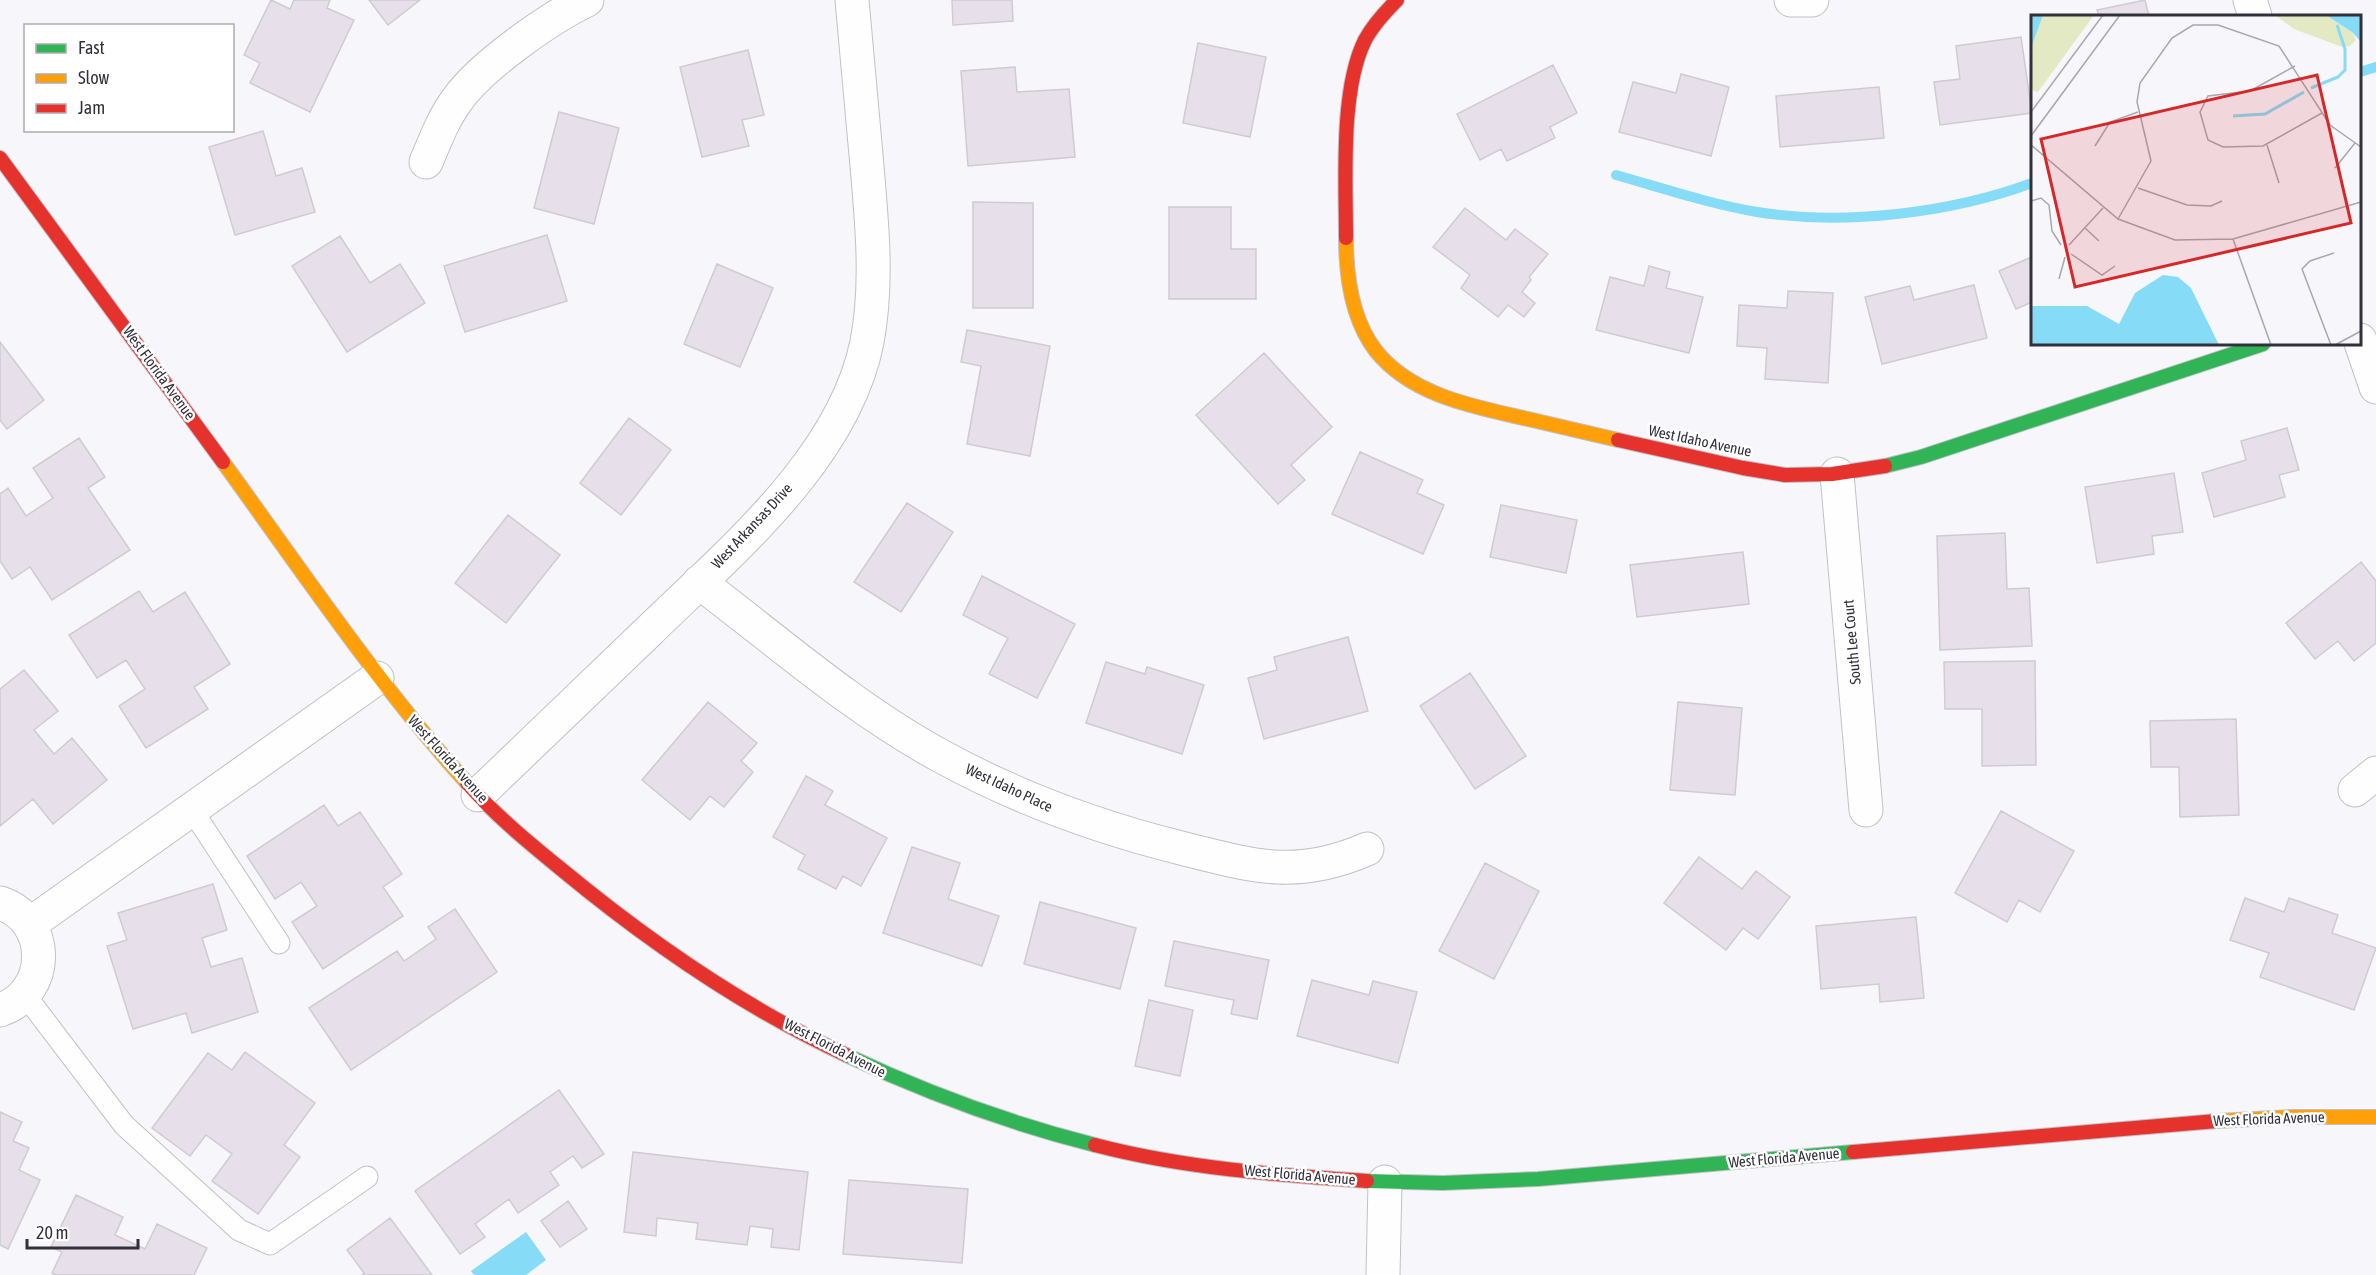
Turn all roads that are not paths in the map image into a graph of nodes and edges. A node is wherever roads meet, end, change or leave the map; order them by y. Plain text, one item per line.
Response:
1 (587, 0) edge
2 (852, 0) edge
3 (1397, 0) edge
4 (1791, 0) edge
5 (1812, 0) edge
6 (2250, 0) edge
7 (2255, 15) edge
8 (0, 158) edge
9 (426, 162) dead end
10 (2361, 343) edge
11 (2260, 345) edge
12 (2376, 387) edge
13 (1838, 474) junction
14 (699, 582) junction
15 (377, 678) junction
16 (478, 795) junction
17 (192, 810) junction
18 (1866, 810) dead end
19 (1367, 849) dead end
20 (0, 903) edge
21 (30, 924) junction
22 (279, 943) dead end
23 (13, 1003) edge
24 (2376, 1117) edge
25 (367, 1176) dead end
26 (1385, 1182) junction
27 (1383, 1275) edge

1 - 9 street
2 - 14 street, West Arkansas Drive
3 - 13 street, West Idaho Avenue
4 - 5 street
6 - 7 street
8 - 15 street, West Florida Avenue
10 - 12 street
11 - 13 street, West Idaho Avenue
13 - 18 street, South Lee Court
14 - 16 street, West Arkansas Drive
14 - 19 street, West Idaho Place
15 - 16 street, West Florida Avenue
15 - 17 street
16 - 26 street, West Florida Avenue
17 - 21 street
17 - 22 lane
20 - 21 street
21 - 23 street
23 - 25 lane
24 - 26 street, West Florida Avenue
26 - 27 street

